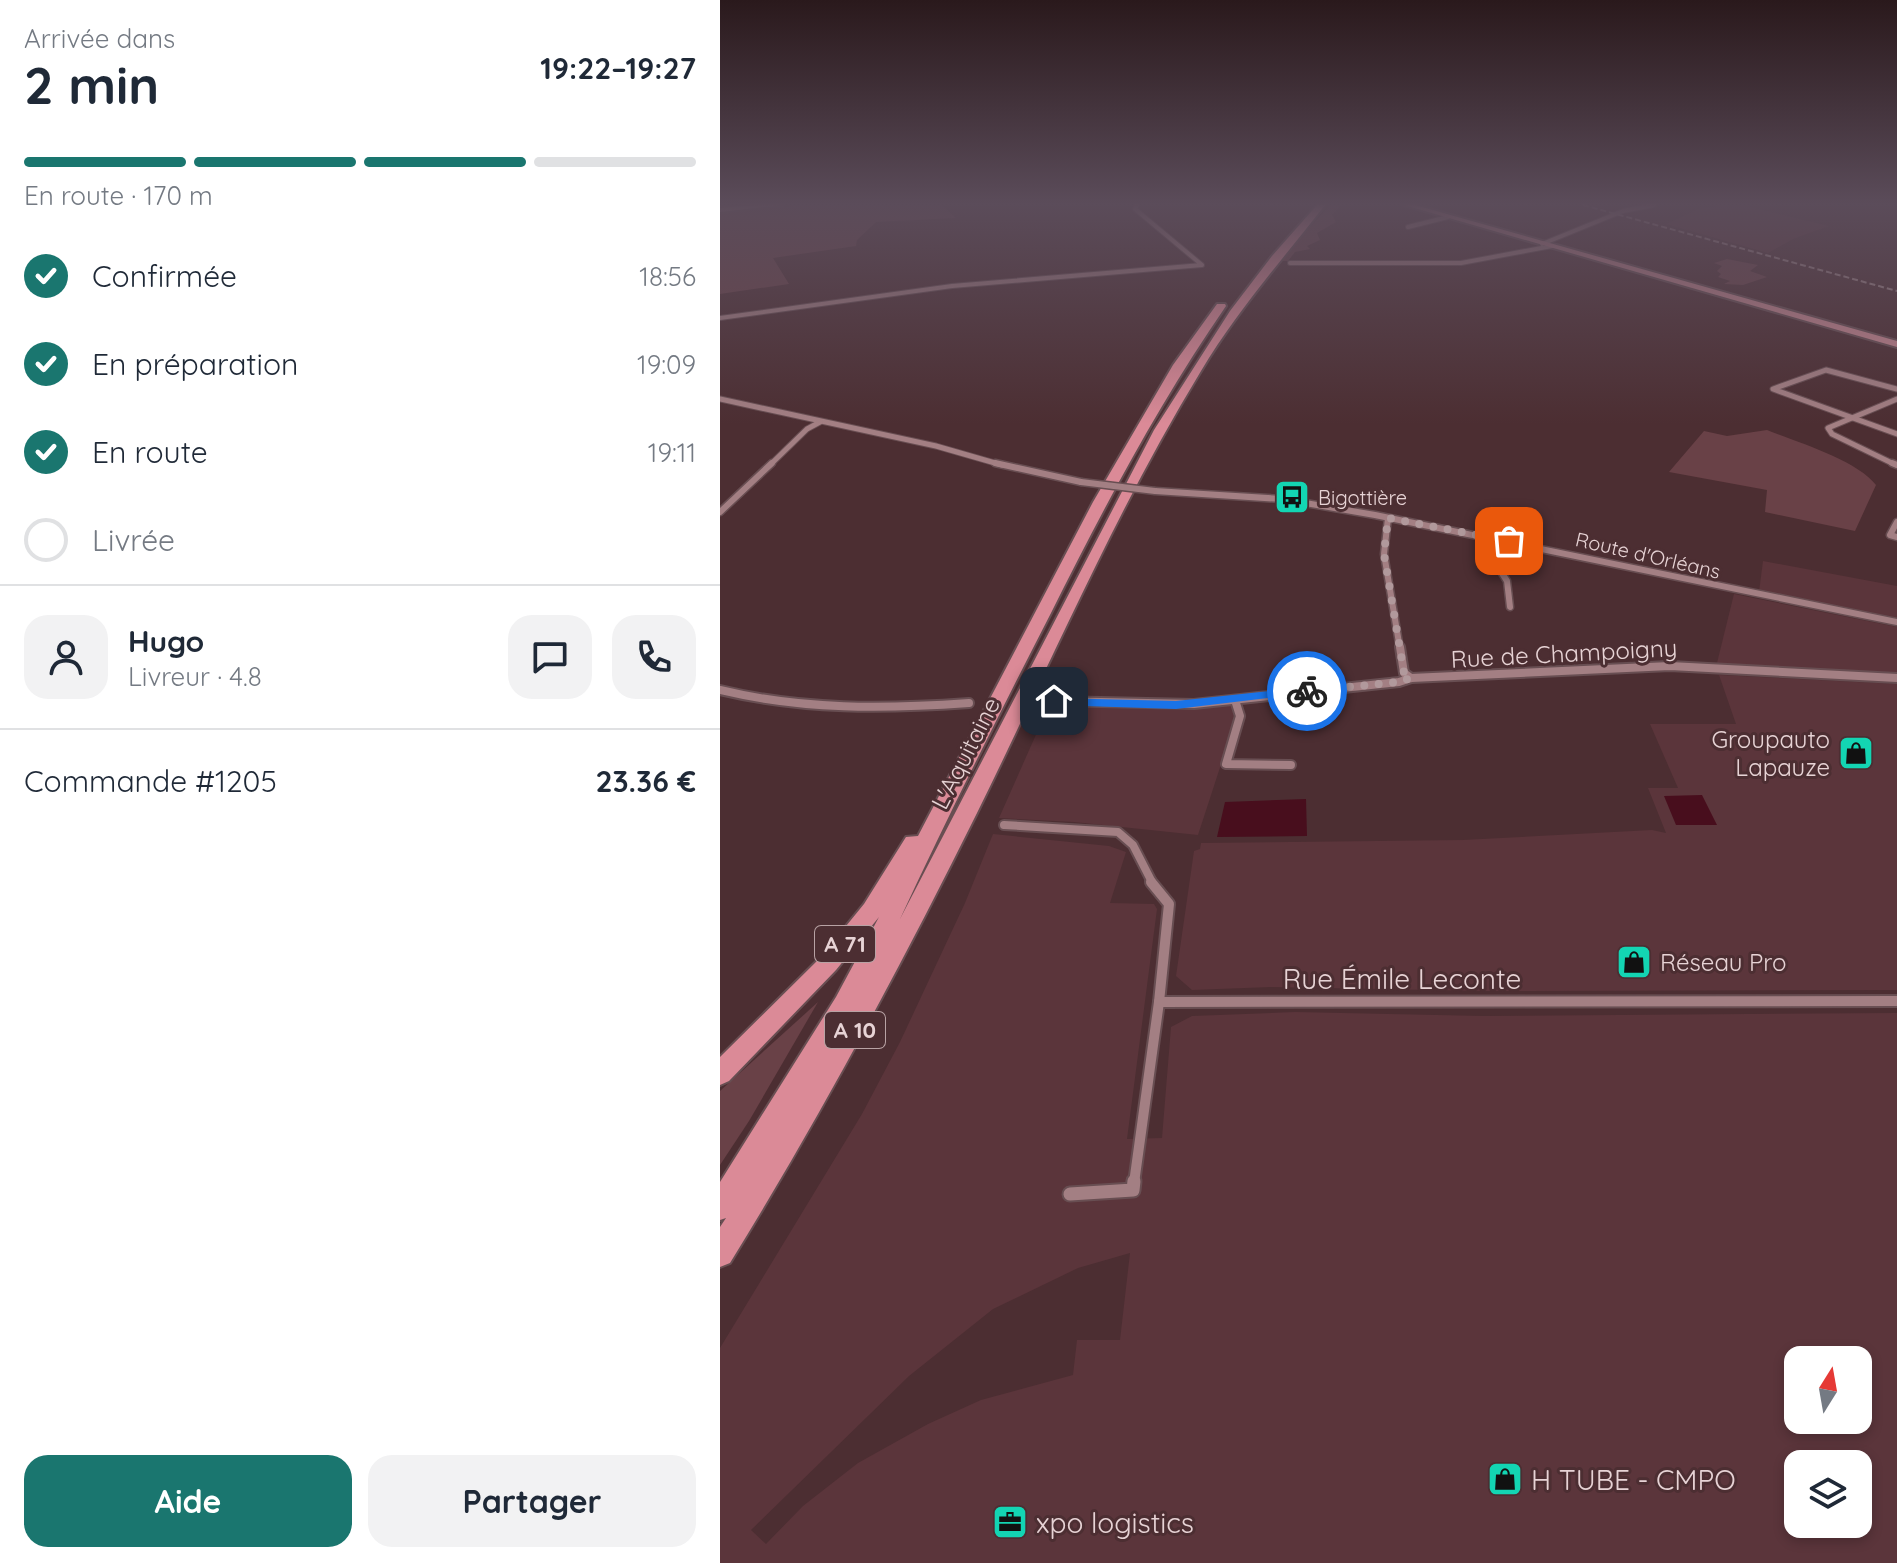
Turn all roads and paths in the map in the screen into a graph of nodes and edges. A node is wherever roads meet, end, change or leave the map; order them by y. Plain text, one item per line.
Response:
1 (1056, 278) edge
2 (1259, 278) edge
3 (1663, 278) edge
4 (1231, 293) dead end
5 (720, 318) edge
6 (1897, 344) edge
7 (1897, 389) edge
8 (720, 399) edge
9 (1897, 399) edge
10 (1850, 417) junction
11 (822, 421) junction
12 (1897, 434) edge
13 (1897, 465) edge
14 (720, 512) edge
15 (1388, 518) junction
16 (1897, 522) edge
17 (1897, 537) edge
18 (1500, 539) junction
19 (1510, 607) dead end
20 (1897, 622) edge
21 (1411, 678) junction
22 (1897, 678) edge
23 (720, 690) edge
24 (1235, 700) junction
25 (1054, 701) dead end
26 (969, 703) dead end
27 (1291, 765) dead end
28 (947, 796) junction
29 (1004, 825) dead end
30 (1897, 1001) edge
31 (1159, 1002) junction
32 (720, 1074) edge
33 (1070, 1194) dead end
34 (720, 1207) edge
35 (720, 1253) edge

1 - 5 street
2 - 35 highway, L'Aquitaine / A 10
3 - 6 main road
4 - 28 highway, L'Aquitaine / A 10
7 - 10 street
8 - 11 street, Route d'Orléans
9 - 10 street
10 - 12 street
10 - 13 street
11 - 14 street
11 - 15 street, Route d'Orléans, bridge
15 - 18 street, Route d'Orléans
15 - 21 street
16 - 17 street
18 - 19 street
18 - 20 street, Route d'Orléans
21 - 22 street, Rue de Champoigny
21 - 24 street, Rue de Champoigny
23 - 26 street
24 - 25 street, Rue de Champoigny
24 - 27 street
28 - 32 highway, A 71
28 - 34 highway, L'Aquitaine / A 10
29 - 31 street
30 - 31 street, Rue Émile Leconte
31 - 33 street

